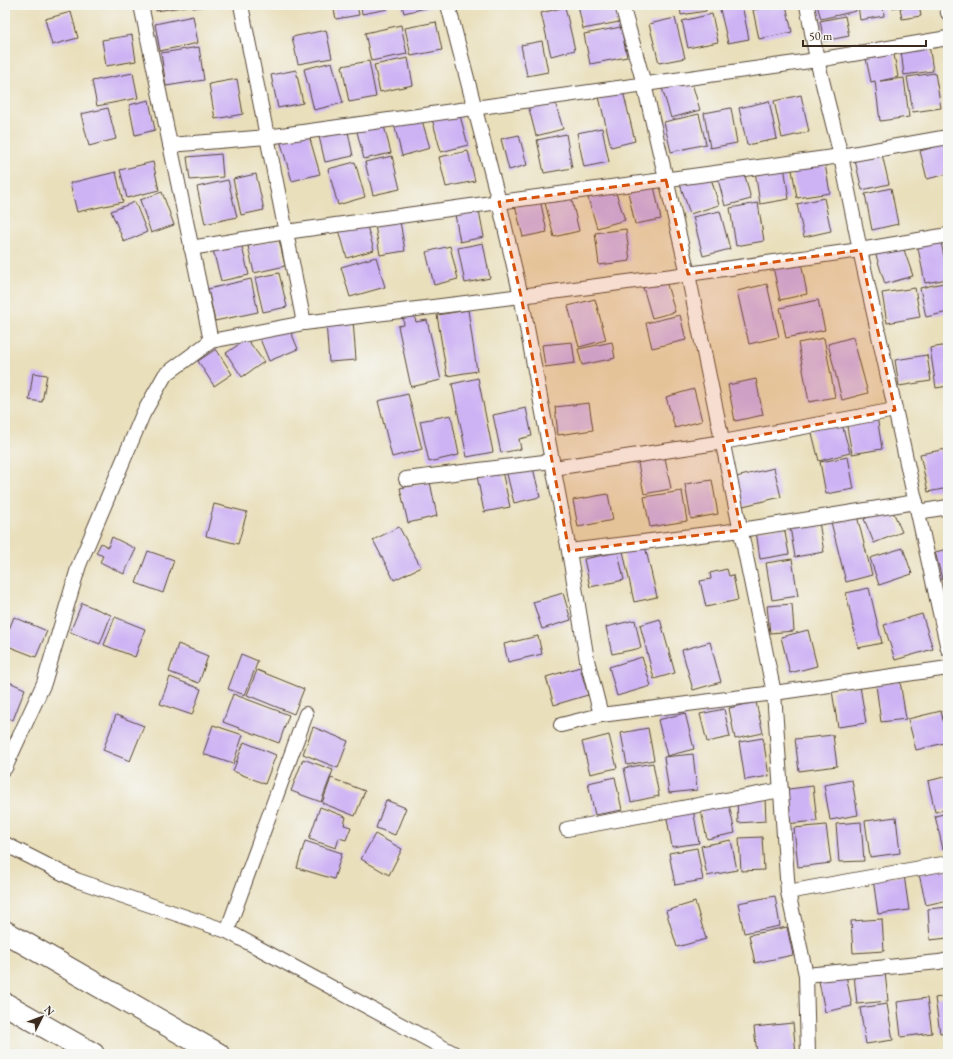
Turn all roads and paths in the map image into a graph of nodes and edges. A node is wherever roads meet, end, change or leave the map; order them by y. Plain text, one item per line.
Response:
1 (141, 5) edge
2 (241, 5) edge
3 (448, 5) edge
4 (622, 5) edge
5 (807, 5) edge
6 (947, 5) edge
7 (948, 13) edge
8 (948, 38) edge
9 (817, 60) junction
10 (644, 84) junction
11 (475, 107) junction
12 (267, 137) junction
13 (948, 138) edge
14 (170, 145) junction
15 (841, 156) junction
16 (666, 180) junction
17 (499, 202) junction
18 (286, 232) junction
19 (948, 235) edge
20 (191, 248) junction
21 (860, 250) junction
22 (688, 274) junction
23 (521, 296) junction
24 (304, 323) junction
25 (211, 341) junction
26 (896, 410) junction
27 (723, 442) junction
28 (553, 464) junction
29 (406, 479) dead end
30 (917, 507) junction
31 (948, 507) edge
32 (741, 530) junction
33 (569, 550) junction
34 (948, 649) edge
35 (948, 668) edge
36 (774, 694) junction
37 (306, 714) dead end
38 (601, 715) junction
39 (561, 725) dead end
40 (5, 768) edge
41 (781, 790) junction
42 (567, 829) dead end
43 (5, 844) edge
44 (948, 864) edge
45 (788, 892) junction
46 (5, 932) edge
47 (227, 932) junction
48 (948, 960) edge
49 (806, 975) junction
50 (5, 1004) edge
51 (93, 1054) edge
52 (218, 1054) edge
53 (455, 1054) edge
54 (808, 1054) edge

1 - 14 street
2 - 12 street
3 - 11 street
4 - 10 street
5 - 9 street
6 - 7 street
8 - 9 street
9 - 10 street
9 - 15 street
10 - 11 street
10 - 16 street
11 - 12 street
11 - 17 street
12 - 14 street
12 - 18 street
13 - 15 street
14 - 20 street
15 - 16 street
15 - 21 street
16 - 17 street
16 - 22 street
17 - 18 street
17 - 23 street
18 - 20 street
18 - 24 street
19 - 21 street
20 - 25 street
21 - 22 street
21 - 26 street
22 - 23 street
22 - 27 street
23 - 24 street
23 - 28 street
24 - 25 street
25 - 40 street
26 - 27 street
26 - 30 street
27 - 28 street
27 - 32 street
28 - 29 street
28 - 33 street
30 - 31 street
30 - 32 street
30 - 34 street
32 - 33 street
32 - 36 street
33 - 38 street
35 - 36 street
36 - 38 street
36 - 41 street
37 - 47 street
38 - 39 street
41 - 42 street
41 - 45 street
43 - 47 street
44 - 45 street
45 - 49 street
46 - 52 highway
47 - 53 street
48 - 49 street
49 - 54 street
50 - 51 highway

